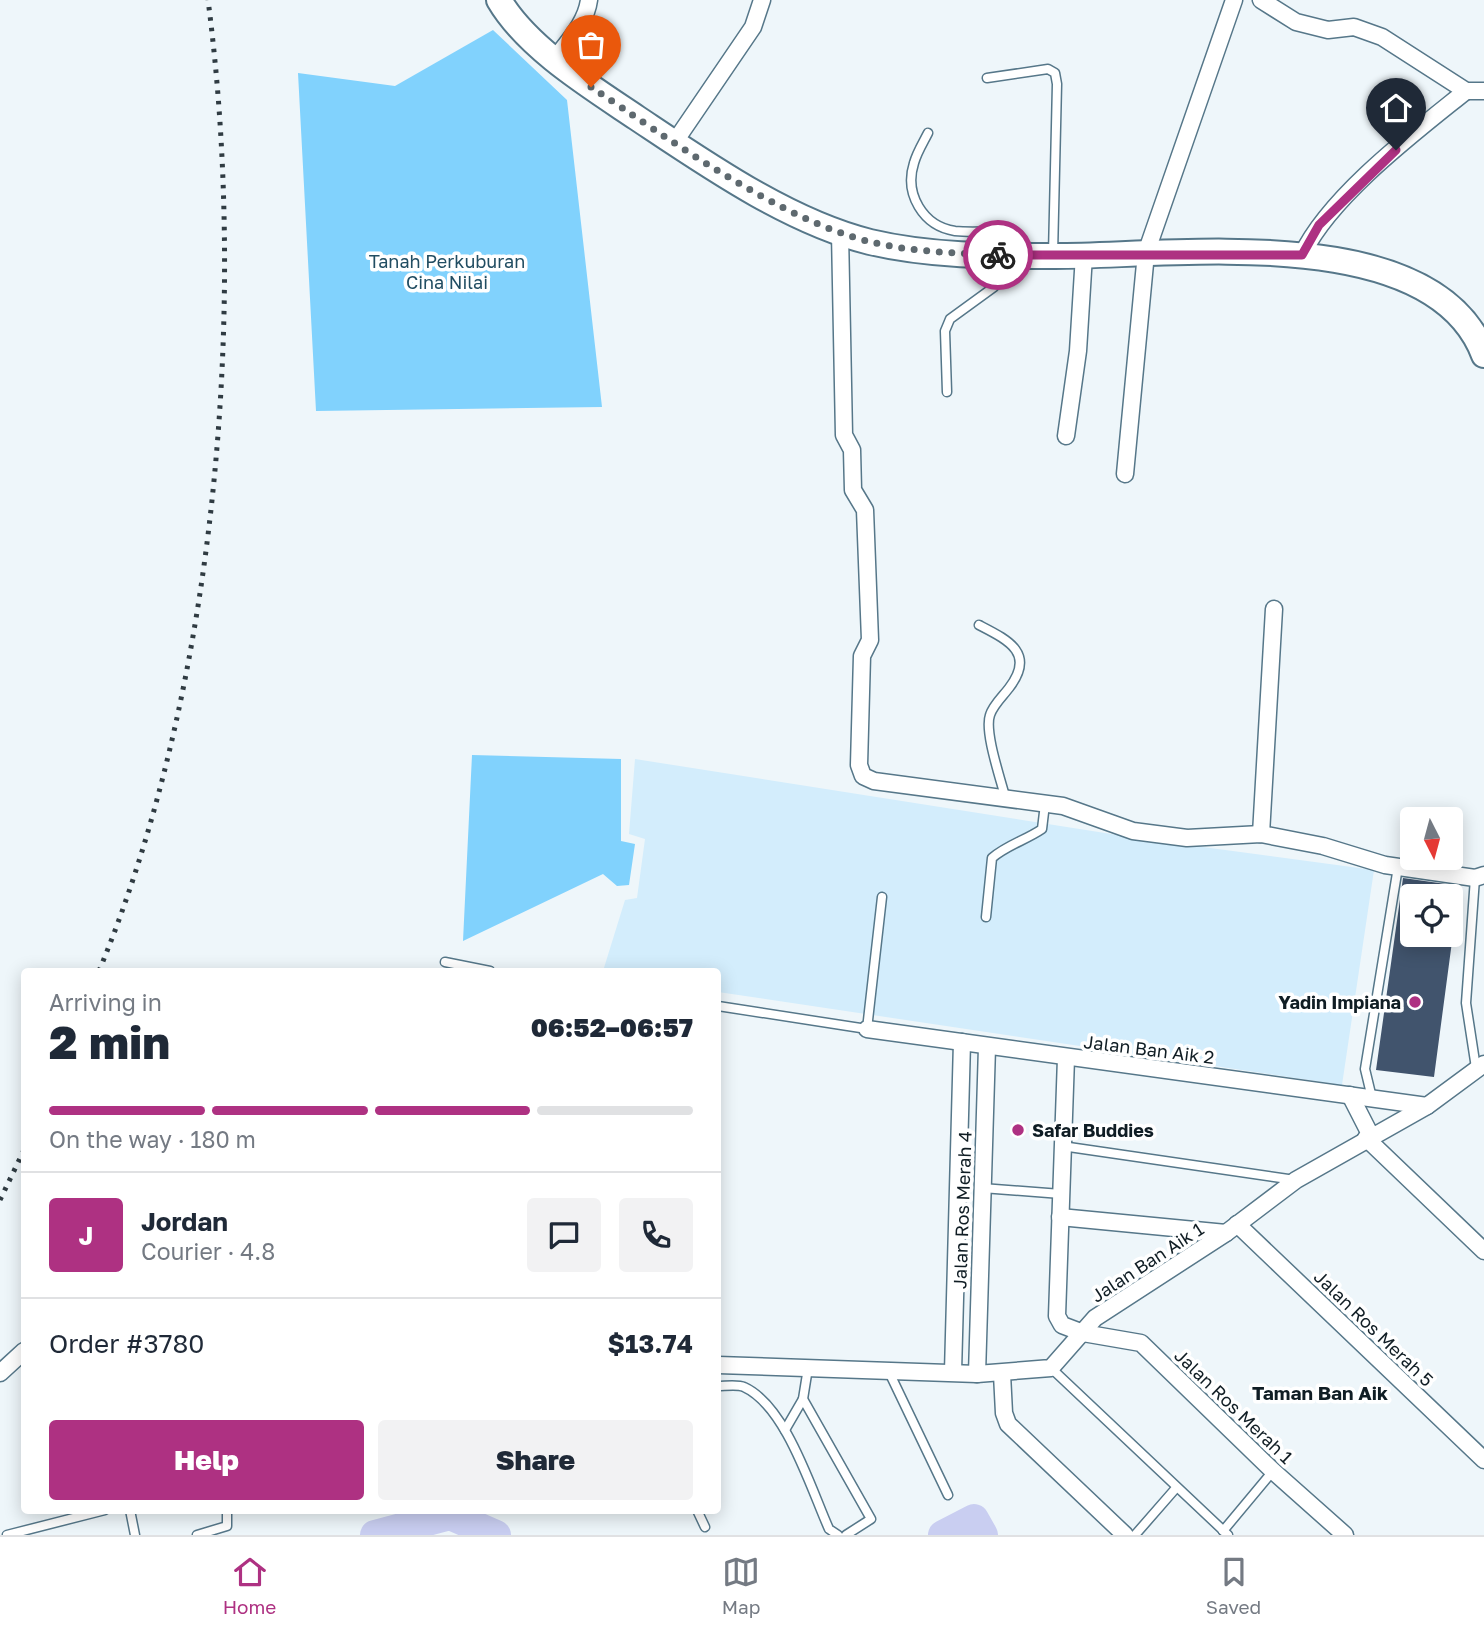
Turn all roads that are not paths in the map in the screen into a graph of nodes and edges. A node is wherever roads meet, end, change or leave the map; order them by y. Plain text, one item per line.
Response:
1 (499, 0) edge
2 (589, 0) edge
3 (762, 0) edge
4 (1234, 0) edge
5 (1261, 0) edge
6 (555, 59) junction
7 (988, 78) dead end
8 (1466, 91) junction
9 (1484, 91) edge
10 (928, 133) dead end
11 (674, 143) junction
12 (840, 233) junction
13 (1146, 253) junction
14 (1302, 255) junction
15 (1013, 256) junction
16 (1084, 256) junction
17 (1053, 257) junction
18 (1484, 355) edge
19 (947, 392) dead end
20 (1066, 436) dead end
21 (1125, 474) dead end
22 (1274, 609) dead end
23 (979, 625) dead end
24 (1006, 800) junction
25 (1045, 804) junction
26 (1261, 834) junction
27 (1398, 867) junction
28 (1479, 876) edge
29 (883, 897) dead end
30 (986, 917) dead end
31 (445, 962) dead end
32 (475, 968) edge
33 (721, 1006) edge
34 (867, 1029) junction
35 (962, 1042) junction
36 (987, 1047) junction
37 (1066, 1058) junction
38 (1480, 1066) edge
39 (1350, 1095) junction
40 (1372, 1098) junction
41 (1427, 1106) junction
42 (1368, 1137) junction
43 (1062, 1146) junction
44 (1296, 1180) junction
45 (982, 1188) junction
46 (1060, 1194) junction
47 (1060, 1217) junction
48 (1232, 1229) junction
49 (1484, 1251) edge
50 (1083, 1333) junction
51 (21, 1354) edge
52 (721, 1365) edge
53 (808, 1368) junction
54 (1051, 1368) junction
55 (888, 1369) junction
56 (953, 1372) junction
57 (0, 1373) edge
58 (977, 1374) junction
59 (1002, 1374) junction
60 (721, 1386) edge
61 (803, 1399) junction
62 (785, 1430) junction
63 (1484, 1460) edge
64 (1273, 1471) junction
65 (1176, 1488) junction
66 (948, 1496) dead end
67 (89, 1514) edge
68 (131, 1514) edge
69 (227, 1514) edge
70 (699, 1514) edge
71 (705, 1527) dead end
72 (1226, 1533) edge
73 (7, 1535) edge
74 (135, 1535) edge
75 (197, 1535) edge
76 (838, 1535) edge
77 (846, 1535) edge
78 (1125, 1535) edge
79 (1135, 1535) edge
80 (1345, 1535) edge

1 - 6 main road
2 - 6 street
3 - 11 street
4 - 13 street
5 - 8 street
6 - 11 main road
7 - 17 lane
8 - 9 street
8 - 14 street
10 - 15 lane
11 - 12 main road
12 - 15 main road
12 - 24 street
13 - 14 main road
13 - 16 main road
13 - 21 street
14 - 18 main road
15 - 17 main road
15 - 19 lane
16 - 17 main road
16 - 20 street
22 - 26 street
23 - 24 lane
24 - 25 street
25 - 26 street
25 - 30 lane
26 - 27 street
27 - 28 street
27 - 40 lane
28 - 38 lane
29 - 34 lane
31 - 32 lane
33 - 34 lane
34 - 35 street, Jalan Ban Aik 2
35 - 36 street, Jalan Ban Aik 2
35 - 56 street
36 - 37 street, Jalan Ban Aik 2
36 - 45 street, Jalan Ros Merah 4
37 - 39 street, Jalan Ban Aik 2
37 - 43 street
38 - 41 street, Jalan Ban Aik 1
39 - 40 street, Jalan Ban Aik 2
39 - 42 street
40 - 41 street, Jalan Ban Aik 2
41 - 42 street, Jalan Ban Aik 1
42 - 44 street, Jalan Ban Aik 1
42 - 49 street
43 - 44 lane
43 - 46 street
44 - 48 street, Jalan Ban Aik 1
45 - 46 lane
45 - 58 street, Jalan Ros Merah 4
46 - 47 street
47 - 48 street
47 - 50 street
48 - 50 street, Jalan Ban Aik 1
48 - 63 street, Jalan Ros Merah 5
50 - 54 street, Jalan Ban Aik 1
50 - 64 street, Jalan Ros Merah 1
51 - 57 street
52 - 53 street
53 - 55 street
53 - 61 lane
54 - 59 street
54 - 65 lane
55 - 56 street
55 - 66 lane
56 - 58 street
58 - 59 street
59 - 78 street
60 - 62 lane
61 - 62 lane
61 - 77 lane
62 - 76 lane
64 - 72 lane
64 - 80 street, Jalan Ros Merah 1
65 - 72 lane
65 - 79 lane
67 - 73 lane
68 - 74 lane
69 - 75 lane
70 - 71 lane

